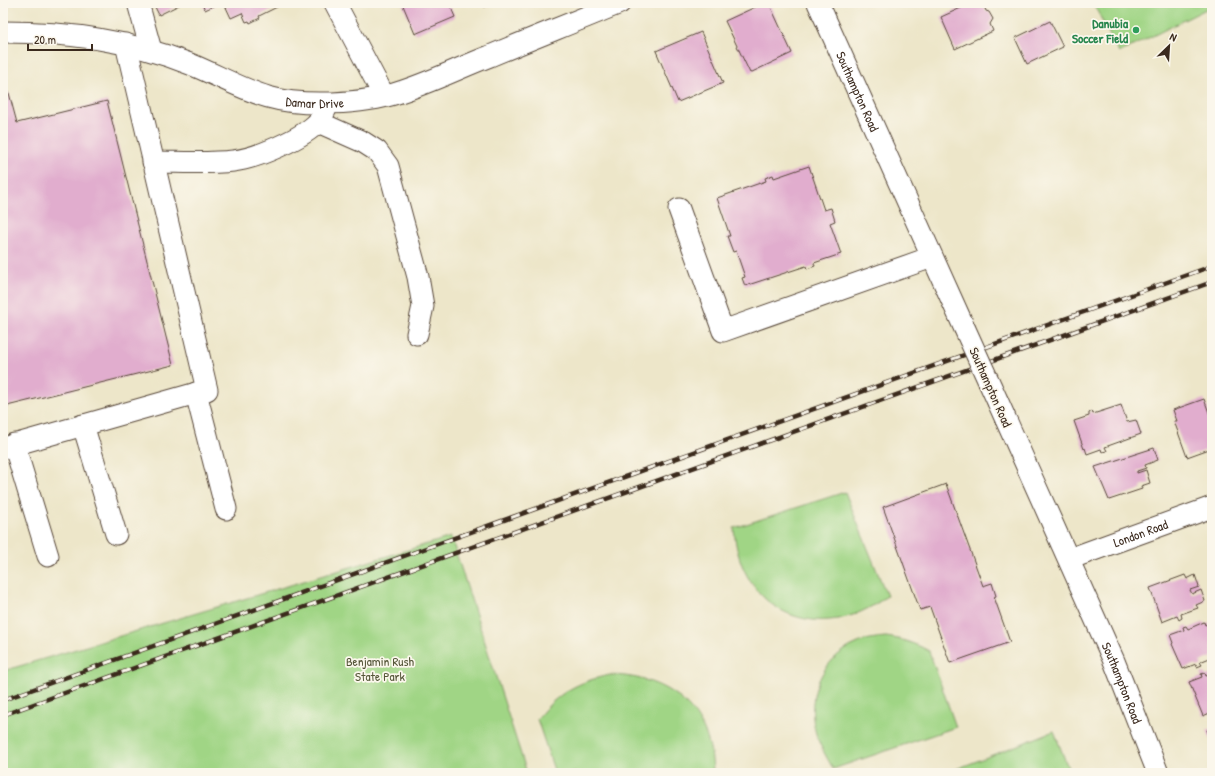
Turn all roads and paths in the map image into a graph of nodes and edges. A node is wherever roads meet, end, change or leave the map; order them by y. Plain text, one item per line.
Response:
1 (138, 3) edge
2 (335, 3) edge
3 (620, 3) edge
4 (818, 3) edge
5 (3, 32) edge
6 (126, 44) junction
7 (151, 50) junction
8 (384, 96) junction
9 (330, 103) junction
10 (318, 122) junction
11 (153, 162) junction
12 (679, 210) dead end
13 (932, 257) junction
14 (417, 334) dead end
15 (196, 393) junction
16 (83, 425) junction
17 (9, 446) edge
18 (1212, 507) edge
19 (226, 509) dead end
20 (116, 534) dead end
21 (48, 556) dead end
22 (1069, 559) junction
23 (1158, 773) edge

1 - 7 street
2 - 8 street
3 - 8 street, Damar Drive
4 - 13 street, Southampton Road
5 - 6 street, Damar Drive
6 - 7 street, Damar Drive
6 - 11 street
7 - 9 street, Damar Drive
8 - 9 street, Damar Drive
9 - 10 street
10 - 11 street
10 - 14 street
11 - 15 street
12 - 13 street
13 - 22 street, Southampton Road, bridge
15 - 16 street
15 - 19 street
16 - 17 street
16 - 20 street
17 - 21 street
18 - 22 street, London Road
22 - 23 street, Southampton Road

